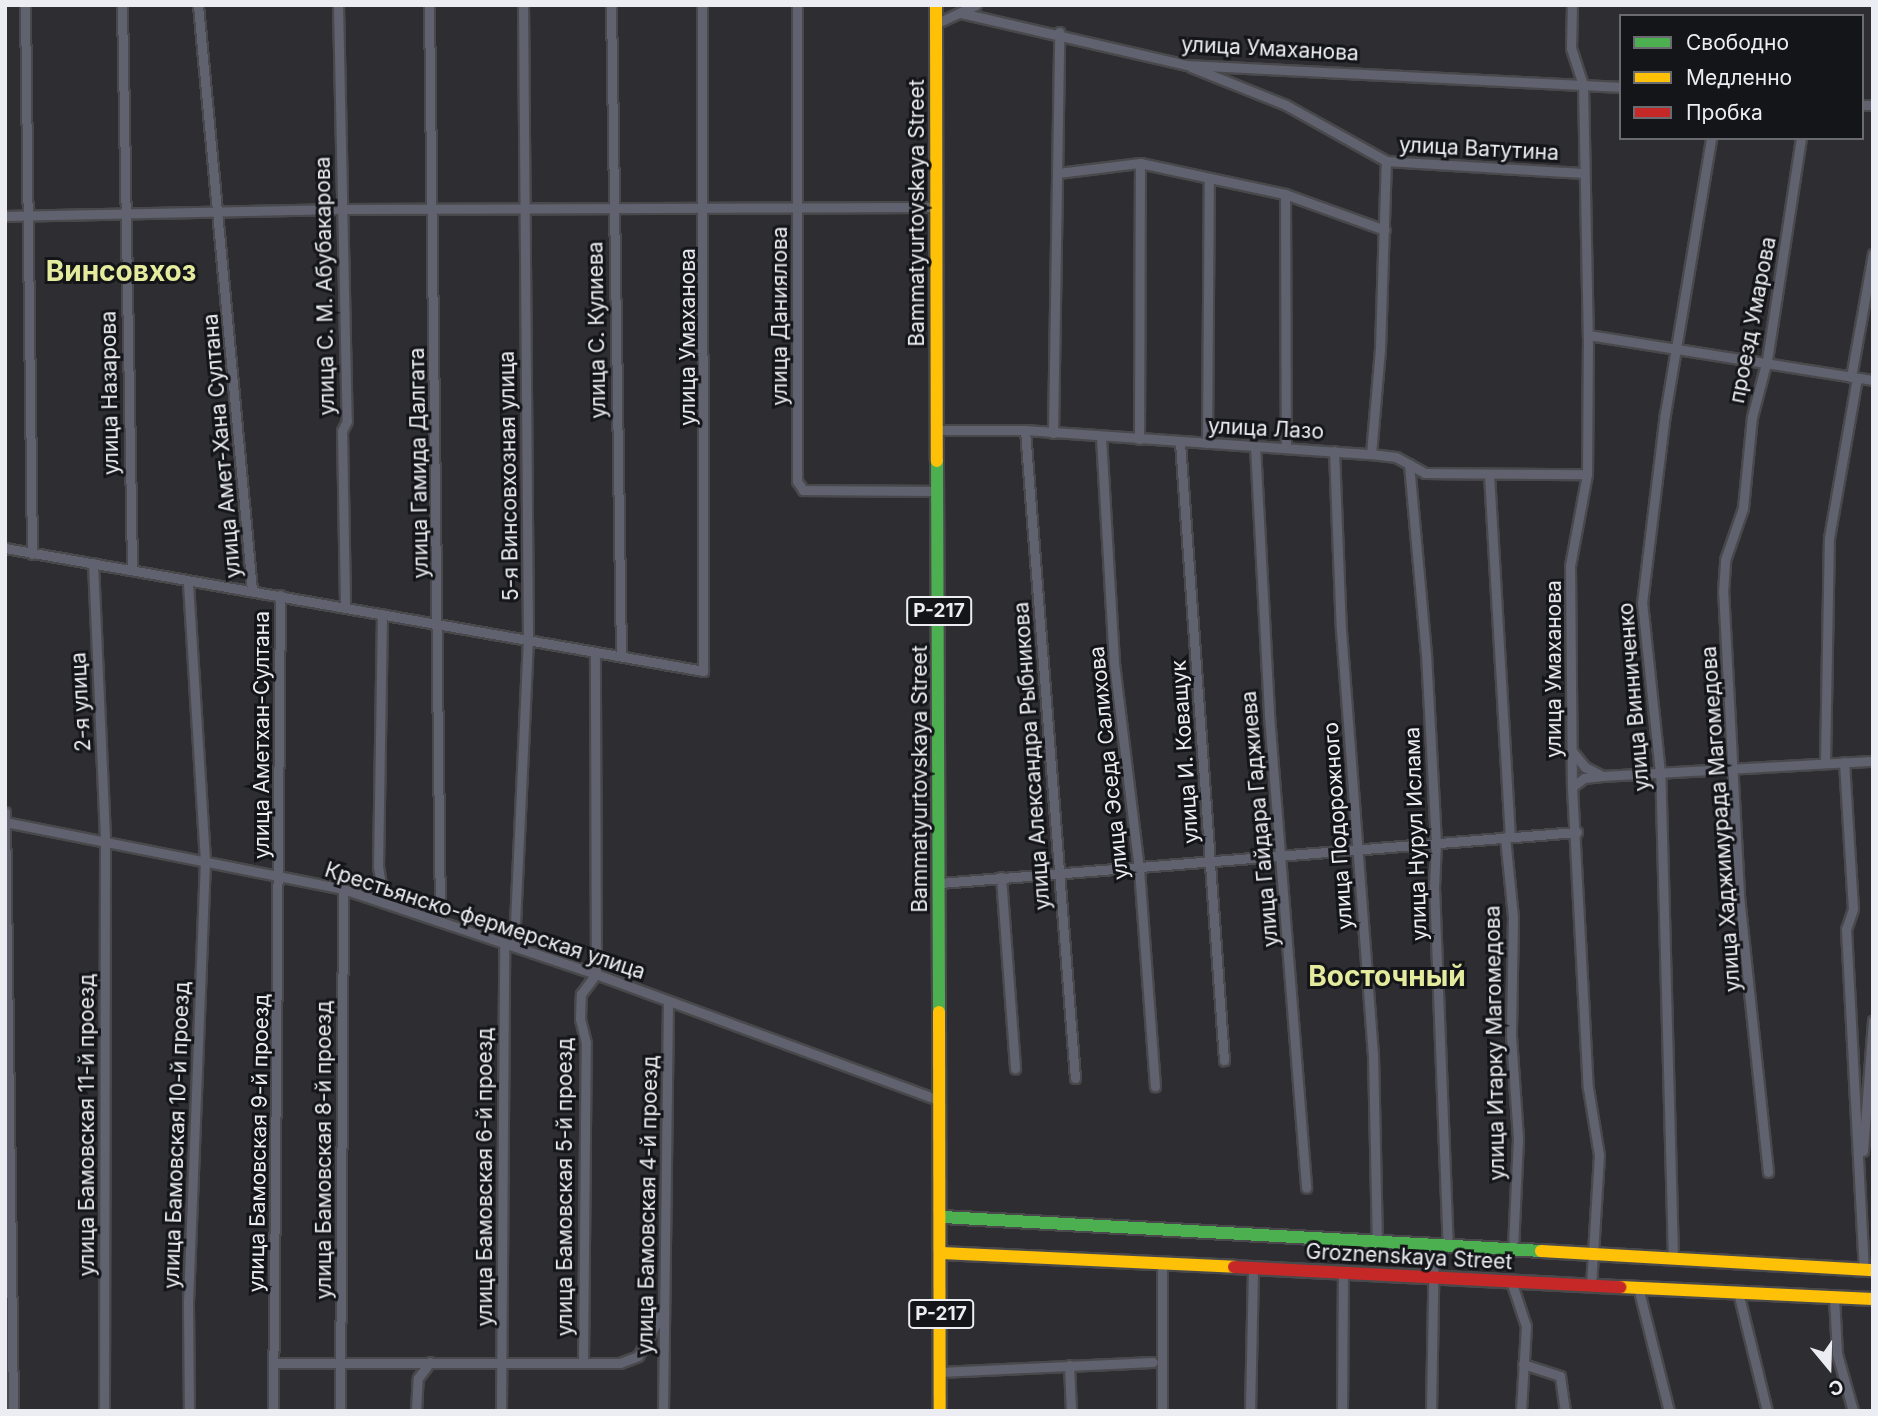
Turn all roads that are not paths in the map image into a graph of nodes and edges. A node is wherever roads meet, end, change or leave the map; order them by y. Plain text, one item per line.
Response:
1 (25, 5) edge
2 (122, 5) edge
3 (198, 5) edge
4 (338, 5) edge
5 (429, 5) edge
6 (523, 5) edge
7 (611, 5) edge
8 (702, 5) edge
9 (797, 5) edge
10 (936, 5) edge
11 (976, 5) edge
12 (1572, 5) edge
13 (961, 13) junction
14 (935, 24) junction
15 (1059, 32) junction
16 (1186, 65) junction
17 (1583, 84) junction
18 (1619, 87) edge
19 (1711, 140) edge
20 (1801, 140) edge
21 (1386, 161) junction
22 (1140, 163) junction
23 (1058, 173) junction
24 (1583, 173) junction
25 (1209, 178) junction
26 (1285, 194) junction
27 (798, 207) junction
28 (934, 207) junction
29 (433, 208) junction
30 (524, 208) junction
31 (611, 208) junction
32 (706, 208) junction
33 (341, 209) junction
34 (125, 213) junction
35 (219, 213) junction
36 (28, 215) junction
37 (5, 216) edge
38 (1385, 230) junction
39 (1872, 261) edge
40 (1588, 335) junction
41 (1675, 347) junction
42 (1768, 360) junction
43 (1854, 377) junction
44 (1873, 380) edge
45 (939, 430) junction
46 (1025, 430) junction
47 (1054, 433) junction
48 (1101, 437) junction
49 (1139, 439) junction
50 (1180, 442) junction
51 (1207, 443) junction
52 (1255, 446) junction
53 (1286, 448) junction
54 (1334, 451) junction
55 (1371, 454) junction
56 (1409, 464) junction
57 (1489, 474) junction
58 (1587, 474) junction
59 (938, 491) junction
60 (1743, 509) joint
61 (5, 548) edge
62 (32, 554) junction
63 (93, 563) junction
64 (132, 569) junction
65 (188, 583) junction
66 (252, 590) junction
67 (280, 595) junction
68 (345, 607) junction
69 (382, 614) junction
70 (438, 624) junction
71 (528, 640) junction
72 (595, 652) junction
73 (621, 654) junction
74 (1572, 751) junction
75 (1873, 761) edge
76 (1844, 762) junction
77 (1825, 763) junction
78 (1732, 768) junction
79 (1660, 773) junction
80 (1602, 776) junction
81 (1572, 787) junction
82 (5, 812) edge
83 (6, 822) edge
84 (1577, 832) junction
85 (1508, 837) junction
86 (105, 840) junction
87 (1436, 842) junction
88 (1355, 849) junction
89 (1281, 855) junction
90 (205, 860) junction
91 (1210, 862) junction
92 (1139, 869) junction
93 (1059, 873) junction
94 (280, 876) junction
95 (1001, 877) junction
96 (940, 883) junction
97 (343, 888) junction
98 (384, 903) junction
99 (440, 921) junction
100 (504, 943) junction
101 (514, 946) junction
102 (596, 974) junction
103 (668, 1001) junction
104 (1873, 1020) edge
105 (1224, 1060) dead end
106 (1014, 1068) dead end
107 (1075, 1079) dead end
108 (1155, 1086) dead end
109 (941, 1101) junction
110 (1768, 1172) dead end
111 (1861, 1181) junction
112 (1306, 1188) dead end
113 (943, 1217) junction
114 (1377, 1241) junction
115 (1434, 1245) junction
116 (1448, 1245) junction
117 (1513, 1249) junction
118 (942, 1253) junction
119 (1593, 1253) junction
120 (1673, 1258) junction
121 (1162, 1264) junction
122 (1253, 1268) junction
123 (1869, 1270) edge
124 (1343, 1273) junction
125 (1432, 1277) junction
126 (1511, 1281) junction
127 (1591, 1285) junction
128 (1638, 1287) junction
129 (1738, 1292) junction
130 (1834, 1297) junction
131 (1873, 1299) edge
132 (663, 1311) junction
133 (340, 1360) junction
134 (502, 1360) junction
135 (429, 1362) junction
136 (583, 1362) junction
137 (1153, 1362) dead end
138 (274, 1363) junction
139 (1523, 1364) junction
140 (1069, 1365) junction
141 (940, 1373) junction
142 (13, 1411) edge
143 (104, 1411) edge
144 (189, 1411) edge
145 (273, 1411) edge
146 (340, 1411) edge
147 (416, 1411) edge
148 (501, 1411) edge
149 (663, 1411) edge
150 (940, 1411) edge
151 (1071, 1411) edge
152 (1162, 1411) edge
153 (1250, 1411) edge
154 (1342, 1411) edge
155 (1431, 1411) edge
156 (1521, 1411) edge
157 (1564, 1411) edge
158 (1669, 1411) edge
159 (1767, 1411) edge
160 (1853, 1411) edge

1 - 36 street
2 - 34 street, улица Назарова
3 - 35 street, улица Амет-Хана Султана
4 - 33 street, улица С. М. Абубакарова
5 - 29 street, улица Гамида Далгата
6 - 30 street, 5-я Винсовхозная улица
7 - 31 street, улица С. Кулиева
8 - 32 street, улица Умаханова
9 - 27 street, улица Даниялова
10 - 14 main road, Bammatyurtovskaya Street / Р-217
11 - 13 street
12 - 17 street, улица Умаханова
13 - 14 street
13 - 15 street, улица Умаханова
14 - 28 main road, Bammatyurtovskaya Street / Р-217
15 - 16 street, улица Умаханова
15 - 23 street
16 - 17 street, улица Умаханова
16 - 21 street, улица Ватутина
17 - 18 street, улица Умаханова
17 - 24 street, улица Умаханова
19 - 41 street, улица Винниченко
20 - 42 street, проезд Умарова
21 - 24 street, улица Ватутина
21 - 38 street
22 - 23 street
22 - 25 street
22 - 49 street
23 - 47 street
24 - 40 street, улица Умаханова
25 - 26 street
25 - 51 street
26 - 38 street
26 - 53 street
27 - 28 street
27 - 32 street
27 - 59 street, улица Даниялова
28 - 45 main road, Bammatyurtovskaya Street / Р-217
29 - 30 street
29 - 33 street
29 - 70 street, улица Гамида Далгата
30 - 31 street
30 - 71 street, 5-я Винсовхозная улица
31 - 32 street
31 - 73 street, улица С. Кулиева
32 - 73 street, улица Умаханова
33 - 35 street
33 - 68 street, улица С. М. Абубакарова
34 - 35 street
34 - 36 street
34 - 64 street, улица Назарова
35 - 66 street, улица Амет-Хана Султана
36 - 37 street
36 - 62 street
38 - 55 street
39 - 43 street
40 - 41 street
40 - 58 street, улица Умаханова
41 - 42 street
41 - 79 street, улица Винниченко
42 - 43 street
42 - 60 street, проезд Умарова
43 - 44 street
43 - 77 street
45 - 46 street, улица Лазо
45 - 59 main road, Bammatyurtovskaya Street / Р-217
46 - 47 street, улица Лазо
46 - 93 street, улица Александра Рыбникова
47 - 48 street, улица Лазо
48 - 49 street, улица Лазо
48 - 92 street, улица Эседа Салихова
49 - 50 street, улица Лазо
50 - 51 street, улица Лазо
50 - 91 street, улица И. Коващук
51 - 52 street, улица Лазо
52 - 53 street, улица Лазо
52 - 89 street, улица Гайдара Гаджиева
53 - 54 street, улица Лазо
54 - 55 street, улица Лазо
54 - 88 street, улица Подорожного
55 - 56 street, улица Лазо
56 - 57 street, улица Лазо
56 - 87 street, улица Нурул Ислама
57 - 58 street, улица Лазо
57 - 85 street, улица Итарку Магомедова
58 - 74 street, улица Умаханова
59 - 96 main road, Bammatyurtovskaya Street / Р-217
60 - 78 street, улица Хаджимурада Магомедова
61 - 62 street
62 - 63 street
63 - 64 street
63 - 86 street, 2-я улица
64 - 65 street
65 - 66 street
65 - 90 street, улица Бамовская 10-й проезд
66 - 67 street
67 - 68 street
67 - 94 street, улица Аметхан-Султана
68 - 69 street
69 - 70 street
69 - 98 street
70 - 71 street
70 - 99 street, улица Гамида Далгата
71 - 72 street
71 - 101 street, 5-я Винсовхозная улица
72 - 73 street
72 - 102 street
74 - 80 street
74 - 81 street, улица Умаханова
75 - 76 street
76 - 77 street
76 - 111 street
77 - 78 street
78 - 79 street
78 - 110 street, улица Хаджимурада Магомедова
79 - 80 street
79 - 120 street, улица Винниченко
80 - 81 street
81 - 84 street, улица Умаханова
82 - 83 street
83 - 86 street, Крестьянско-фермерская улица
83 - 142 street
84 - 85 street
84 - 119 street, улица Умаханова
85 - 87 street
85 - 117 street, улица Итарку Магомедова
86 - 90 street, Крестьянско-фермерская улица
86 - 143 street, улица Бамовская 11-й проезд
87 - 88 street
87 - 116 street, улица Нурул Ислама
88 - 89 street
88 - 114 street, улица Подорожного
89 - 91 street
89 - 112 street, улица Гайдара Гаджиева
90 - 94 street, Крестьянско-фермерская улица
90 - 144 street, улица Бамовская 10-й проезд
91 - 92 street
91 - 105 street, улица И. Коващук
92 - 93 street
92 - 108 street, улица Эседа Салихова
93 - 95 street
93 - 107 street, улица Александра Рыбникова
94 - 97 street, Крестьянско-фермерская улица
94 - 138 street, улица Бамовская 9-й проезд
95 - 96 street
95 - 106 street
96 - 109 main road, Bammatyurtovskaya Street / Р-217
97 - 98 street, Крестьянско-фермерская улица
97 - 133 street, улица Бамовская 8-й проезд
98 - 99 street, Крестьянско-фермерская улица
99 - 100 street, Крестьянско-фермерская улица
100 - 101 street, Крестьянско-фермерская улица
100 - 134 street, улица Бамовская 6-й проезд
101 - 102 street, Крестьянско-фермерская улица
102 - 103 street, Крестьянско-фермерская улица
102 - 136 street, улица Бамовская 5-й проезд
103 - 109 street, Крестьянско-фермерская улица
103 - 132 street, улица Бамовская 4-й проезд
104 - 111 street
109 - 113 main road, Bammatyurtovskaya Street / Р-217
111 - 123 street
113 - 114 main road, Groznenskaya Street
113 - 118 main road, Р-217
114 - 115 main road, Groznenskaya Street
115 - 116 main road, Groznenskaya Street
115 - 125 street
116 - 117 main road, Groznenskaya Street
117 - 119 main road, Groznenskaya Street
118 - 121 main road, Groznenskaya Street
118 - 141 main road, Р-217
119 - 120 main road, Groznenskaya Street
119 - 127 street, улица Умаханова
120 - 123 main road, Groznenskaya Street
121 - 122 main road, Groznenskaya Street
121 - 152 street
122 - 124 main road, Groznenskaya Street
122 - 153 street
124 - 125 main road, Groznenskaya Street
124 - 154 street
125 - 126 main road, Groznenskaya Street
125 - 155 street
126 - 127 main road, Groznenskaya Street
126 - 139 street
127 - 128 main road, Groznenskaya Street
128 - 129 main road, Groznenskaya Street
128 - 158 street
129 - 130 main road, Groznenskaya Street
129 - 159 street
130 - 131 main road, Groznenskaya Street
130 - 160 street
132 - 136 street
132 - 149 street, улица Бамовская 4-й проезд
133 - 135 street
133 - 138 street
133 - 146 street, улица Бамовская 8-й проезд
134 - 135 street
134 - 136 street
134 - 148 street, улица Бамовская 6-й проезд
135 - 147 street
137 - 140 street
138 - 145 street, улица Бамовская 9-й проезд
139 - 156 street
139 - 157 street
140 - 141 street
140 - 151 street
141 - 150 main road, Р-217

